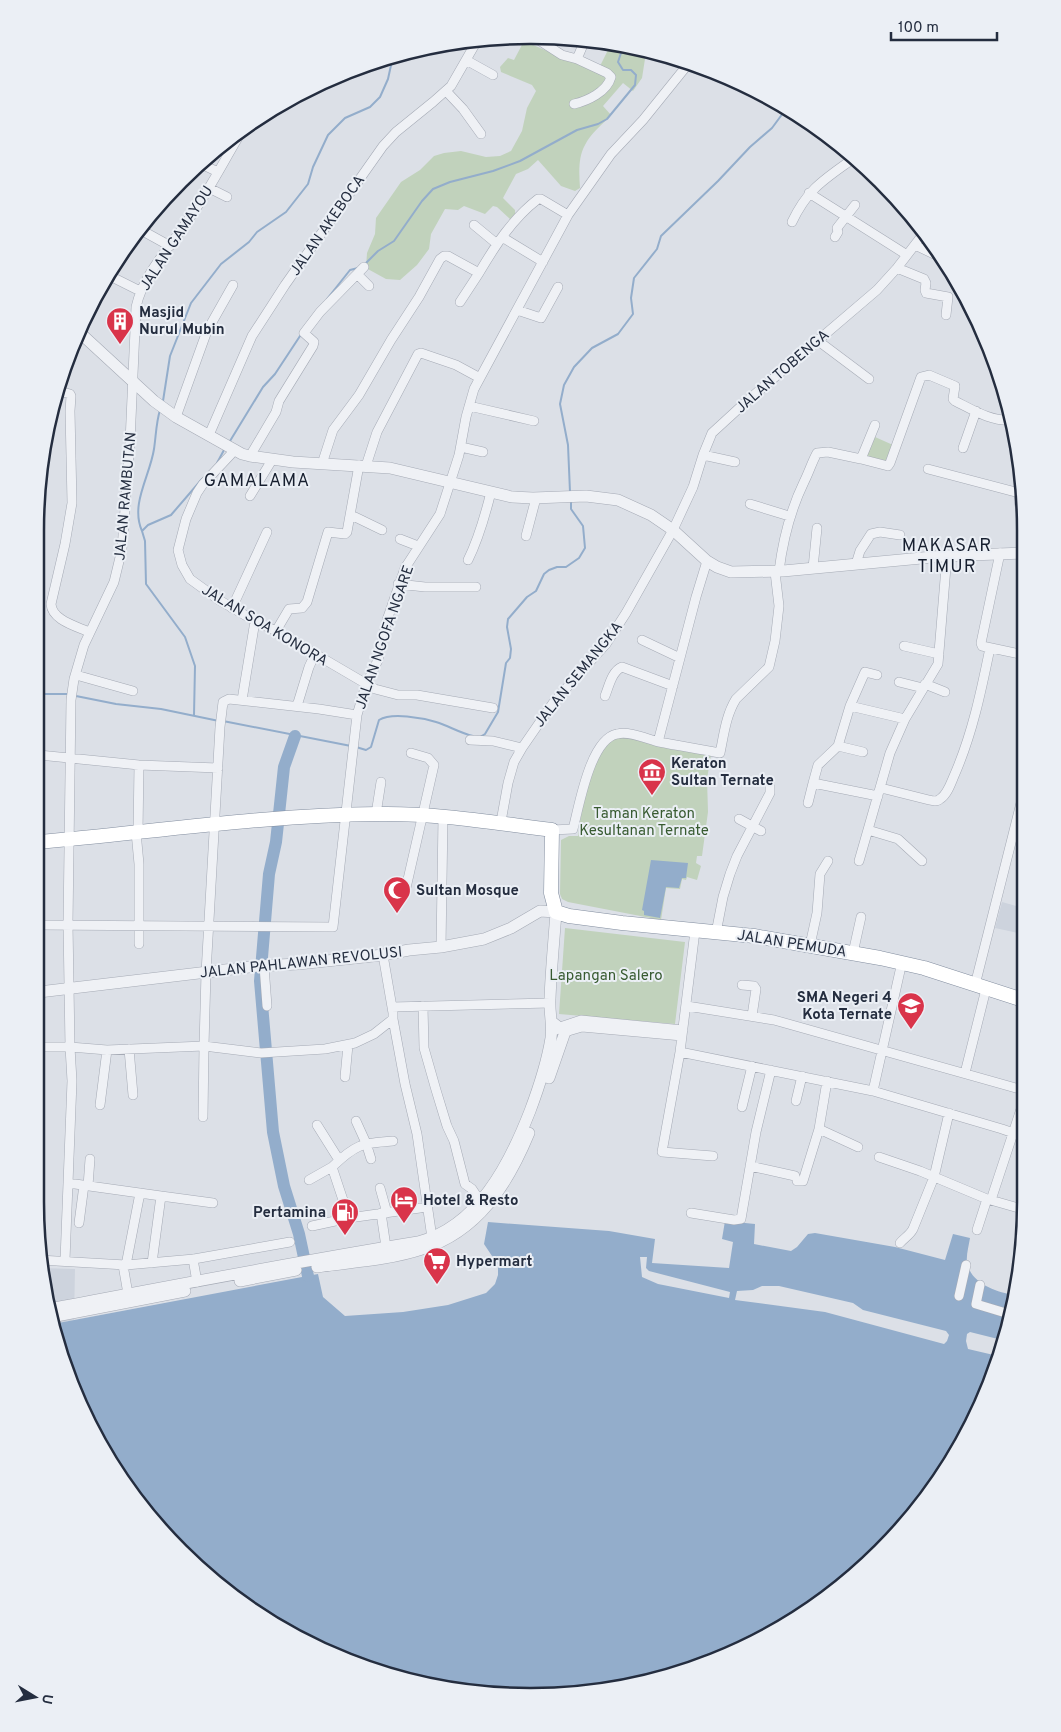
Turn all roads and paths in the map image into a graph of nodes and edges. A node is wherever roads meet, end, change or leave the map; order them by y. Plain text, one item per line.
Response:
1 (546, 44) edge
2 (473, 47) edge
3 (582, 47) edge
4 (577, 59) junction
5 (466, 60) junction
6 (683, 69) edge
7 (494, 75) dead end
8 (446, 92) junction
9 (574, 104) dead end
10 (481, 134) dead end
11 (232, 145) edge
12 (848, 162) edge
13 (208, 167) edge
14 (218, 172) junction
15 (210, 188) junction
16 (809, 193) junction
17 (227, 197) dead end
18 (855, 205) dead end
19 (568, 215) junction
20 (845, 216) junction
21 (792, 222) dead end
22 (474, 225) dead end
23 (145, 232) edge
24 (834, 237) dead end
25 (920, 238) edge
26 (500, 240) junction
27 (915, 245) junction
28 (170, 246) junction
29 (929, 252) edge
30 (907, 255) junction
31 (543, 262) junction
32 (364, 267) dead end
33 (897, 268) junction
34 (479, 273) junction
35 (356, 274) junction
36 (114, 278) dead end
37 (234, 285) dead end
38 (369, 286) dead end
39 (558, 287) dead end
40 (140, 291) junction
41 (460, 302) dead end
42 (517, 310) junction
43 (946, 315) dead end
44 (84, 337) edge
45 (817, 340) junction
46 (480, 378) junction
47 (869, 380) dead end
48 (132, 381) junction
49 (64, 393) edge
50 (469, 406) junction
51 (976, 411) junction
52 (172, 414) junction
53 (1004, 420) edge
54 (534, 422) dead end
55 (875, 425) dead end
56 (209, 435) junction
57 (461, 447) junction
58 (229, 448) junction
59 (964, 448) dead end
60 (483, 452) dead end
61 (703, 455) junction
62 (250, 456) junction
63 (861, 459) junction
64 (272, 460) junction
65 (734, 462) dead end
66 (322, 464) junction
67 (363, 465) junction
68 (928, 468) dead end
69 (451, 482) junction
70 (491, 492) junction
71 (1015, 492) edge
72 (250, 496) dead end
73 (536, 498) junction
74 (750, 504) dead end
75 (351, 515) junction
76 (789, 516) junction
77 (817, 528) dead end
78 (382, 530) dead end
79 (673, 530) junction
80 (266, 532) dead end
81 (900, 535) dead end
82 (526, 536) dead end
83 (400, 539) dead end
84 (418, 546) junction
85 (1000, 553) junction
86 (1017, 553) edge
87 (948, 555) junction
88 (468, 560) dead end
89 (707, 561) junction
90 (856, 564) junction
91 (813, 568) junction
92 (777, 572) junction
93 (398, 584) junction
94 (476, 587) dead end
95 (232, 608) junction
96 (255, 621) junction
97 (276, 631) junction
98 (89, 632) junction
99 (642, 640) dead end
100 (904, 646) dead end
101 (990, 648) junction
102 (315, 654) junction
103 (939, 654) junction
104 (1017, 654) edge
105 (680, 658) junction
106 (76, 675) junction
107 (877, 675) dead end
108 (898, 682) dead end
109 (366, 685) junction
110 (673, 686) junction
111 (924, 686) junction
112 (133, 691) dead end
113 (945, 692) dead end
114 (605, 696) dead end
115 (242, 700) junction
116 (297, 706) junction
117 (850, 706) junction
118 (493, 708) dead end
119 (357, 715) junction
120 (905, 719) junction
121 (470, 740) dead end
122 (658, 742) junction
123 (838, 746) junction
124 (522, 748) junction
125 (863, 752) dead end
126 (411, 753) dead end
127 (44, 756) edge
128 (71, 759) junction
129 (139, 765) junction
130 (218, 768) junction
131 (770, 781) dead end
132 (381, 782) dead end
133 (813, 782) junction
134 (880, 792) junction
135 (808, 803) dead end
136 (346, 814) junction
137 (376, 814) junction
138 (423, 815) junction
139 (442, 817) junction
140 (739, 819) dead end
141 (1017, 822) edge
142 (214, 824) junction
143 (502, 824) junction
144 (752, 826) junction
145 (552, 830) junction
146 (868, 830) junction
147 (761, 831) dead end
148 (137, 832) junction
149 (70, 839) junction
150 (44, 842) edge
151 (828, 861) dead end
152 (859, 861) dead end
153 (922, 861) dead end
154 (406, 888) dead end
155 (551, 893) junction
156 (540, 911) junction
157 (556, 912) junction
158 (861, 917) dead end
159 (68, 924) junction
160 (44, 925) edge
161 (138, 925) junction
162 (210, 926) junction
163 (695, 931) junction
164 (716, 932) junction
165 (138, 944) dead end
166 (810, 945) junction
167 (440, 946) junction
168 (853, 953) junction
169 (383, 955) junction
170 (902, 962) junction
171 (261, 966) junction
172 (206, 973) junction
173 (742, 985) dead end
174 (980, 987) junction
175 (69, 988) junction
176 (44, 991) edge
177 (1017, 998) edge
178 (550, 1002) junction
179 (267, 1006) dead end
180 (423, 1006) junction
181 (687, 1006) junction
182 (392, 1007) junction
183 (752, 1016) junction
184 (393, 1019) junction
185 (559, 1027) junction
186 (683, 1033) junction
187 (348, 1045) junction
188 (204, 1046) junction
189 (44, 1047) edge
190 (70, 1047) junction
191 (129, 1049) junction
192 (107, 1050) junction
193 (882, 1050) junction
194 (680, 1052) junction
195 (752, 1066) junction
196 (771, 1070) junction
197 (964, 1073) junction
198 (802, 1076) junction
199 (345, 1077) dead end
200 (827, 1081) junction
201 (1017, 1089) edge
202 (873, 1091) junction
203 (133, 1095) dead end
204 (796, 1101) dead end
205 (100, 1104) dead end
206 (742, 1107) dead end
207 (949, 1113) junction
208 (202, 1117) dead end
209 (1017, 1120) edge
210 (356, 1121) dead end
211 (317, 1125) dead end
212 (819, 1129) junction
213 (1013, 1132) junction
214 (1017, 1134) edge
215 (393, 1141) dead end
216 (366, 1142) junction
217 (858, 1148) dead end
218 (713, 1156) dead end
219 (879, 1157) dead end
220 (90, 1159) dead end
221 (371, 1159) dead end
222 (335, 1164) junction
223 (750, 1166) junction
224 (934, 1177) junction
225 (309, 1180) dead end
226 (68, 1183) junction
227 (86, 1186) junction
228 (380, 1188) dead end
229 (140, 1193) junction
230 (161, 1196) junction
231 (989, 1200) junction
232 (213, 1203) dead end
233 (481, 1206) junction
234 (428, 1207) junction
235 (1017, 1208) edge
236 (384, 1213) junction
237 (691, 1213) dead end
238 (349, 1218) junction
239 (79, 1223) dead end
240 (312, 1226) dead end
241 (977, 1230) dead end
242 (432, 1238) junction
243 (290, 1242) dead end
244 (900, 1243) dead end
245 (418, 1246) junction
246 (386, 1247) junction
247 (193, 1259) junction
248 (48, 1260) edge
249 (65, 1260) junction
250 (152, 1262) junction
251 (316, 1264) junction
252 (966, 1264) dead end
253 (124, 1266) junction
254 (294, 1267) junction
255 (197, 1282) junction
256 (128, 1292) junction
257 (56, 1308) edge
258 (1004, 1313) edge
259 (57, 1316) edge

1 - 4 street
2 - 5 street, JALAN AKEBOCA
3 - 4 street
4 - 9 street
5 - 7 street
5 - 8 street, JALAN AKEBOCA
6 - 19 street, JALAN NGOFA NGARE
8 - 10 street
8 - 56 street, JALAN AKEBOCA
11 - 14 street, JALAN GAMAYOU
12 - 16 street
13 - 14 street
14 - 15 street, JALAN GAMAYOU
15 - 17 street
15 - 28 street, JALAN GAMAYOU
16 - 20 street
16 - 21 street
18 - 20 street
19 - 26 street
19 - 31 street, JALAN NGOFA NGARE
20 - 24 street
20 - 30 street
22 - 26 street
23 - 28 street
25 - 27 street, JALAN TOBENGA
26 - 31 street
26 - 34 street
27 - 29 street
27 - 30 street, JALAN TOBENGA
28 - 40 street, JALAN GAMAYOU
30 - 33 street, JALAN TOBENGA
31 - 42 street, JALAN NGOFA NGARE
32 - 35 street
33 - 43 street
33 - 45 street, JALAN TOBENGA
34 - 41 street
34 - 66 street
35 - 38 street
35 - 62 street
36 - 40 street
37 - 52 street
39 - 42 street
40 - 48 street, JALAN GAMAYOU
42 - 46 street, JALAN NGOFA NGARE
44 - 48 street
45 - 47 street
45 - 61 street, JALAN TOBENGA
46 - 50 street, JALAN NGOFA NGARE
46 - 67 street
48 - 52 street
48 - 98 street, JALAN RAMBUTAN
49 - 98 street
50 - 54 street
50 - 57 street, JALAN NGOFA NGARE
51 - 53 street
51 - 59 street
51 - 63 street
52 - 56 street
55 - 63 street
56 - 58 street
57 - 60 street
57 - 69 street, JALAN NGOFA NGARE
58 - 62 street
58 - 95 street, JALAN SOA KONORA
61 - 65 street
61 - 79 street, JALAN TOBENGA
62 - 64 street
63 - 76 street
64 - 66 street
64 - 72 street
66 - 67 street
67 - 69 street
67 - 75 street
68 - 71 street
69 - 70 street
69 - 84 street, JALAN NGOFA NGARE
70 - 73 street
70 - 88 street
73 - 79 street
73 - 82 street
74 - 76 street
75 - 78 street
75 - 97 street
76 - 92 street
77 - 91 street
79 - 89 street
79 - 124 street, JALAN SEMANGKA
80 - 95 street
81 - 90 street
83 - 84 street
84 - 93 street, JALAN NGOFA NGARE
85 - 86 street
85 - 87 street
85 - 101 street
87 - 90 street
87 - 103 street
89 - 92 street
89 - 105 street
90 - 91 street
91 - 92 street
92 - 122 street
93 - 94 street
93 - 109 street, JALAN NGOFA NGARE
95 - 96 street, JALAN SOA KONORA
96 - 97 street, JALAN SOA KONORA
96 - 115 street
97 - 102 street, JALAN SOA KONORA
98 - 106 street, JALAN RAMBUTAN
99 - 105 street
100 - 103 street
101 - 104 street
101 - 134 street
102 - 109 street, JALAN SOA KONORA
102 - 116 street
103 - 111 street
105 - 110 street
106 - 112 street
106 - 128 street, JALAN RAMBUTAN
107 - 117 street
108 - 111 street
109 - 118 street, JALAN SOA KONORA
109 - 119 street, JALAN NGOFA NGARE
110 - 114 street
110 - 122 street
111 - 113 street
111 - 120 street
115 - 116 street
115 - 130 street
116 - 119 street
117 - 120 street
117 - 123 street
119 - 136 street, JALAN NGOFA NGARE
120 - 134 street
121 - 124 street
122 - 145 street
123 - 125 street
123 - 133 street
124 - 143 street, JALAN SEMANGKA
126 - 138 street
127 - 128 street
128 - 129 street
128 - 149 street, JALAN RAMBUTAN
129 - 130 street
129 - 148 street
130 - 142 street
131 - 144 street
132 - 137 street
133 - 134 street
133 - 135 street
134 - 146 street
136 - 137 highway
136 - 142 highway
136 - 162 street
137 - 138 highway
138 - 139 highway
138 - 154 street
139 - 143 highway
139 - 167 street
140 - 144 street
141 - 174 street
142 - 148 highway
142 - 162 street
143 - 145 highway
144 - 147 street
144 - 164 street
145 - 155 highway
146 - 152 street
146 - 153 street
148 - 149 highway
148 - 161 street
149 - 150 highway
149 - 159 street, JALAN RAMBUTAN
151 - 166 street
155 - 156 street
155 - 157 highway
156 - 157 street
156 - 167 street, JALAN PAHLAWAN REVOLUSI
157 - 163 highway, JALAN PEMUDA
157 - 178 street
158 - 168 street
159 - 160 street
159 - 161 street
159 - 175 street, JALAN RAMBUTAN
161 - 162 street
161 - 165 street
162 - 172 street
163 - 164 highway, JALAN PEMUDA
163 - 181 street
164 - 166 highway, JALAN PEMUDA
166 - 168 highway, JALAN PEMUDA
167 - 169 street, JALAN PAHLAWAN REVOLUSI
168 - 170 highway, JALAN PEMUDA
169 - 171 street, JALAN PAHLAWAN REVOLUSI
169 - 182 street
170 - 174 highway, JALAN PEMUDA
170 - 193 street
171 - 172 street, JALAN PAHLAWAN REVOLUSI
171 - 179 street
172 - 175 street, JALAN PAHLAWAN REVOLUSI
172 - 188 street
173 - 183 street
174 - 177 highway, JALAN PEMUDA
174 - 197 street
175 - 176 street, JALAN PAHLAWAN REVOLUSI
175 - 190 street, JALAN RAMBUTAN
178 - 180 street
178 - 185 street
180 - 182 street
180 - 233 street
181 - 183 street
181 - 186 street
182 - 184 street
183 - 193 street
184 - 187 street
184 - 234 street
185 - 186 street
185 - 233 street
185 - 233 street
186 - 194 street
187 - 188 street
187 - 199 street
188 - 191 street
188 - 208 street
189 - 190 street
190 - 192 street
190 - 226 street, JALAN RAMBUTAN
191 - 192 street
191 - 203 street
192 - 205 street
193 - 197 street
193 - 202 street
194 - 195 street
194 - 218 street
195 - 196 street
195 - 206 street
196 - 198 street
196 - 223 street
197 - 201 street
198 - 200 street
198 - 204 street
200 - 202 street
200 - 212 street
202 - 207 street
207 - 213 street
207 - 224 street
209 - 213 street
210 - 216 street
211 - 222 street
212 - 217 street
212 - 223 street
213 - 214 street
213 - 231 street
215 - 216 street
216 - 221 street
216 - 222 street
219 - 224 street
220 - 227 street
222 - 225 street
222 - 238 street
223 - 237 street
224 - 231 street
224 - 244 street
226 - 227 street
226 - 249 street, JALAN RAMBUTAN
227 - 229 street
227 - 239 street
228 - 236 street
229 - 230 street
229 - 253 street
230 - 232 street
230 - 250 street
231 - 235 street
231 - 241 street
233 - 242 street
233 - 245 street
234 - 236 street
234 - 242 street
236 - 238 street
236 - 246 street
238 - 240 street
242 - 245 street
243 - 247 street
245 - 246 street
245 - 251 street
246 - 251 street
247 - 250 street
247 - 255 street
248 - 249 street
249 - 253 street
250 - 253 street
251 - 254 street
252 - 258 street
253 - 256 street
254 - 255 street
254 - 259 street
255 - 256 street
256 - 257 street

